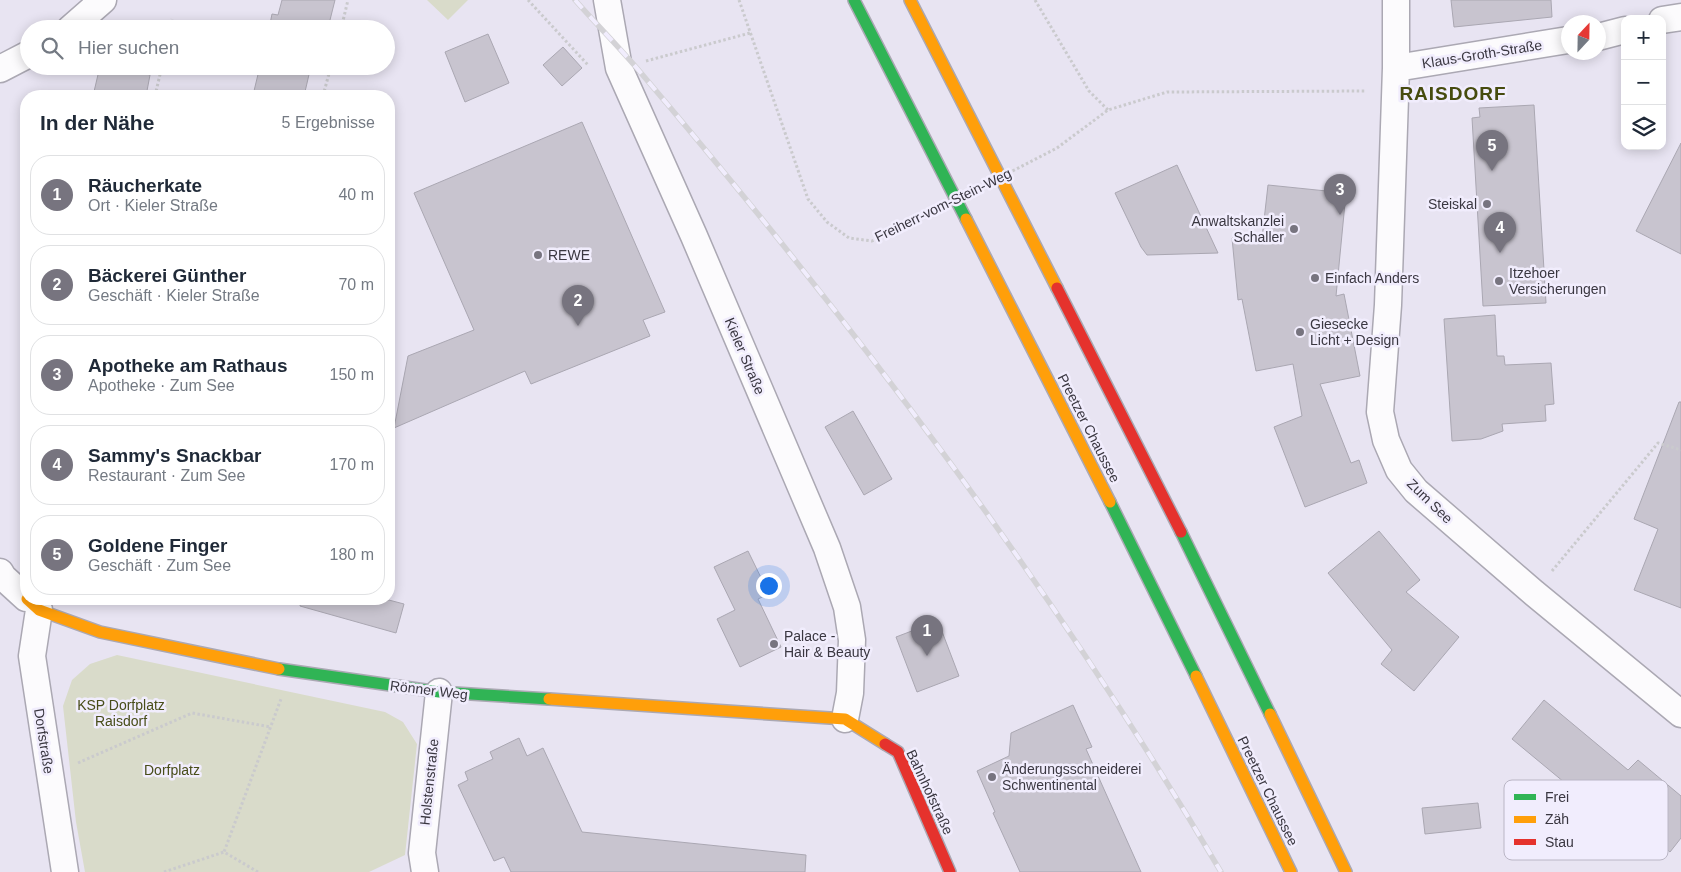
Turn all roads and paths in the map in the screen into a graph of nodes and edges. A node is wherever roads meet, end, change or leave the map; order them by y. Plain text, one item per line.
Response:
1 (103, 0) edge
2 (348, 0) edge
3 (528, 0) edge
4 (606, 0) edge
5 (739, 0) edge
6 (854, 0) edge
7 (910, 0) edge
8 (1035, 0) edge
9 (1396, 0) edge
10 (1681, 17) edge
11 (1666, 19) edge
12 (80, 20) edge
13 (343, 20) edge
14 (1621, 31) edge
15 (750, 33) junction
16 (1606, 35) edge
17 (1561, 42) edge
18 (20, 59) edge
19 (619, 68) junction
20 (0, 69) edge
21 (593, 70) dead end
22 (160, 75) edge
23 (329, 75) edge
24 (1395, 79) junction
25 (156, 90) edge
26 (325, 90) edge
27 (1108, 110) junction
28 (1681, 450) edge
29 (0, 572) edge
30 (20, 592) edge
31 (1534, 593) junction
32 (31, 605) edge
33 (38, 605) edge
34 (292, 670) junction
35 (439, 692) junction
36 (1681, 714) edge
37 (845, 719) junction
38 (271, 727) junction
39 (50, 776) junction
40 (224, 852) junction
41 (65, 872) edge
42 (164, 872) edge
43 (258, 872) edge
44 (425, 872) edge
45 (950, 872) edge
46 (1291, 872) edge
47 (1346, 872) edge

1 - 12 street
2 - 13 path
3 - 21 path
4 - 19 street, Kieler Straße
5 - 15 path, Freiherr-vom-Stein-Weg
6 - 46 main road, Preetzer Chaussee
7 - 47 main road
8 - 27 path
9 - 24 street, Zum See
10 - 11 street
14 - 16 street
15 - 19 path
15 - 27 path, Freiherr-vom-Stein-Weg, bridge
17 - 24 street, Klaus-Groth-Straße
18 - 20 street
19 - 37 street, Kieler Straße
22 - 25 path
23 - 26 path
24 - 27 path, Freiherr-vom-Stein-Weg
24 - 31 street, Zum See
28 - 31 path
29 - 30 street, Rönner Weg
31 - 36 street, Zum See
32 - 39 street, Dorfstraße
33 - 34 main road, Rönner Weg
34 - 35 main road, Rönner Weg
34 - 38 path
35 - 37 main road, Rönner Weg
35 - 44 street, Holstenstraße
37 - 45 main road, Bahnhofstraße
38 - 39 path
38 - 40 path
39 - 41 street, Dorfstraße
40 - 42 path
40 - 43 path

